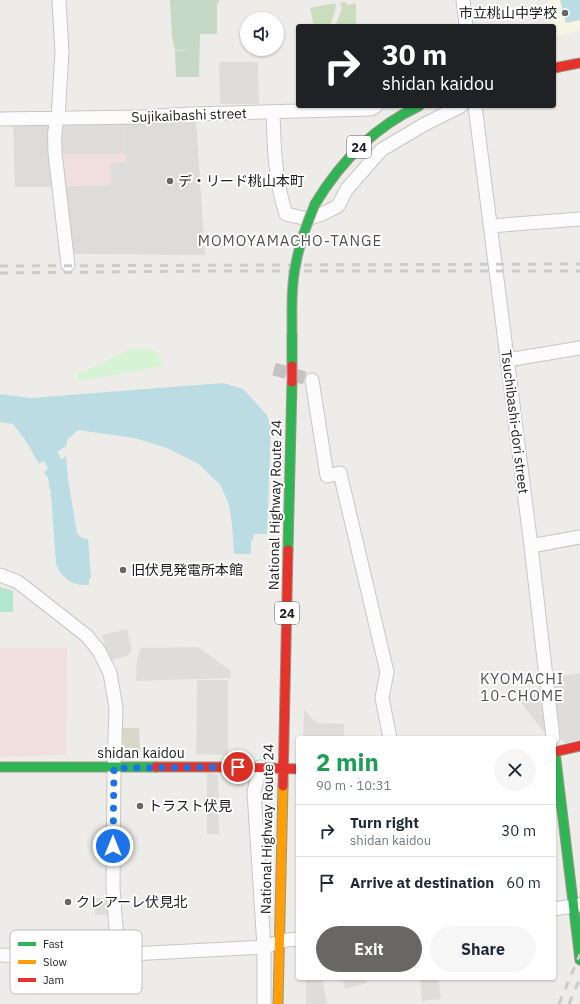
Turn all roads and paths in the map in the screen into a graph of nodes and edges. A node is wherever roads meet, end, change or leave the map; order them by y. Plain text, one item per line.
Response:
1 (59, 0) edge
2 (463, 0) edge
3 (466, 24) edge
4 (580, 63) edge
5 (556, 68) edge
6 (373, 108) edge
7 (415, 108) edge
8 (457, 108) edge
9 (475, 108) edge
10 (273, 112) junction
11 (58, 118) junction
12 (0, 119) edge
13 (580, 219) edge
14 (490, 226) junction
15 (68, 265) dead end
16 (580, 348) edge
17 (507, 360) junction
18 (312, 380) dead end
19 (580, 536) edge
20 (531, 546) junction
21 (0, 575) edge
22 (390, 736) edge
23 (553, 736) edge
24 (580, 746) edge
25 (556, 750) edge
26 (556, 764) edge
27 (0, 767) edge
28 (260, 767) junction
29 (114, 768) junction
30 (283, 768) junction
31 (296, 769) edge
32 (577, 906) edge
33 (556, 909) edge
34 (116, 930) edge
35 (296, 938) edge
36 (279, 942) junction
37 (264, 947) junction
38 (142, 953) edge
39 (0, 955) edge
40 (10, 956) edge
41 (580, 960) edge
42 (264, 1004) edge
43 (278, 1004) edge

1 - 11 street
2 - 3 street
4 - 5 main road
6 - 10 street, Sujikaibashi street
7 - 30 main road, National Highway Route 24 / 24, bridge
8 - 10 street
9 - 14 street, Tsuchibashi-dori street
10 - 11 street, Sujikaibashi street
11 - 12 street, Sujikaibashi street
11 - 15 street
13 - 14 street
14 - 17 street, Tsuchibashi-dori street
16 - 17 street
17 - 20 street, Tsuchibashi-dori street
18 - 22 street
19 - 20 street
20 - 23 street, Tsuchibashi-dori street
21 - 29 street
24 - 25 main road
26 - 32 main road
27 - 29 main road, shidan kaidou
28 - 29 main road, shidan kaidou
28 - 30 main road, shidan kaidou
28 - 37 street
29 - 34 street
30 - 31 main road, shidan kaidou
30 - 36 main road, National Highway Route 24 / 24
32 - 33 street
32 - 41 main road
35 - 36 street
36 - 37 street
36 - 43 main road, National Highway Route 24 / 24
37 - 38 street
37 - 42 street
39 - 40 street

